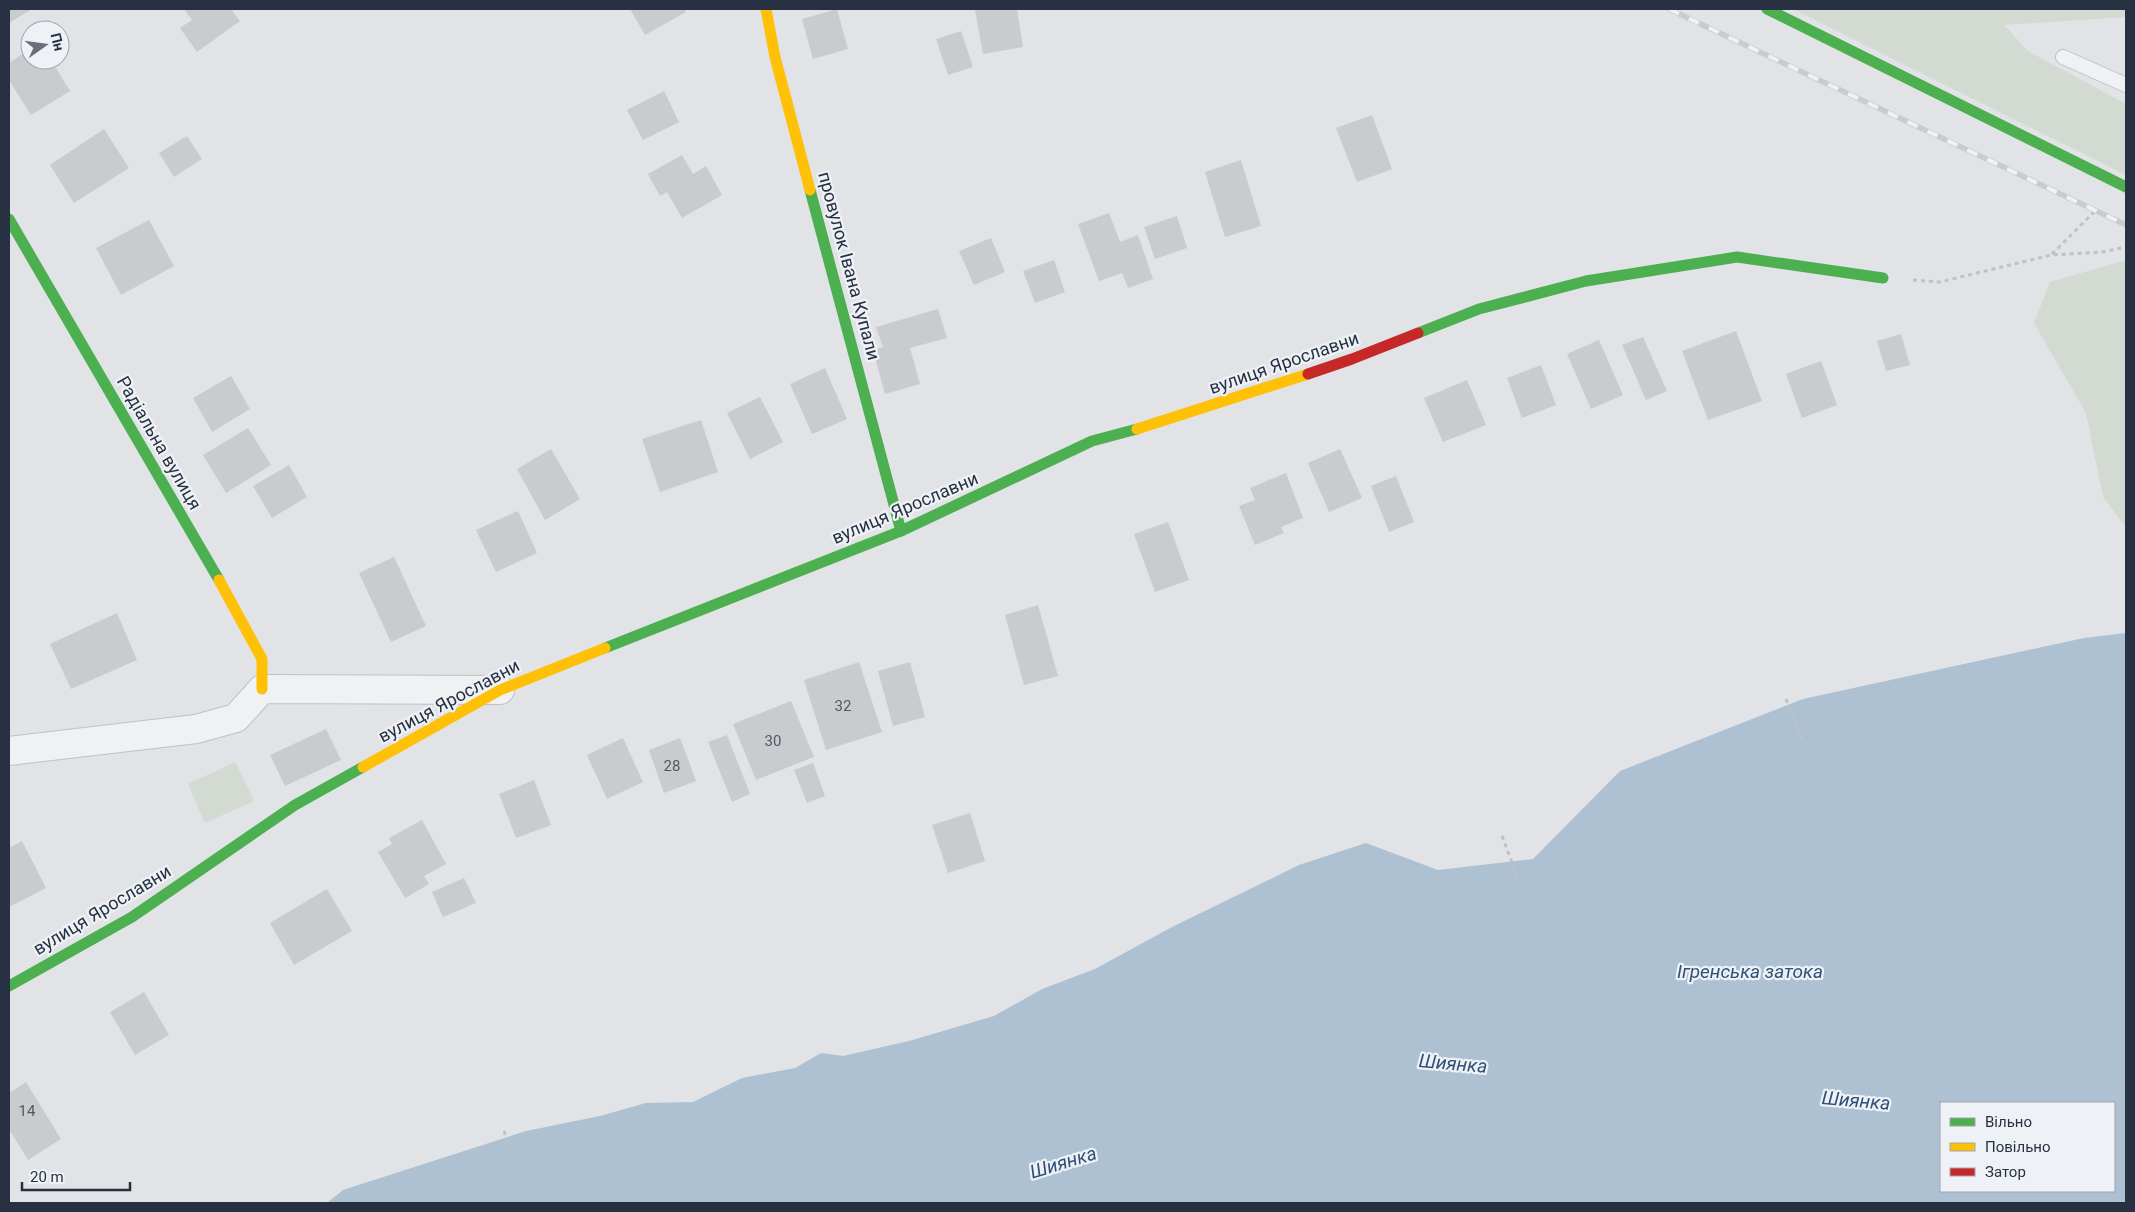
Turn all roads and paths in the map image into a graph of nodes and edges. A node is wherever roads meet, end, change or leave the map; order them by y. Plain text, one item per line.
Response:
1 (766, 9) edge
2 (1767, 9) edge
3 (2063, 57) dead end
4 (2126, 85) edge
5 (2112, 180) junction
6 (2126, 187) edge
7 (9, 219) edge
8 (2126, 247) edge
9 (2051, 255) junction
10 (1883, 278) joint
11 (900, 531) junction
12 (262, 689) junction
13 (500, 690) junction
14 (1786, 699) dead end
15 (1802, 740) dead end
16 (9, 751) edge
17 (1502, 836) dead end
18 (1520, 883) dead end
19 (9, 986) edge
20 (504, 1131) dead end
21 (514, 1162) dead end

1 - 11 street, провулок Івана Купали
2 - 5 street
3 - 4 lane
5 - 6 street
5 - 9 path
7 - 12 street, Радіальна вулиця
8 - 9 path
9 - 10 path
10 - 11 street, вулиця Ярославни
11 - 13 street, вулиця Ярославни
12 - 13 street
12 - 16 street
13 - 19 street, вулиця Ярославни
14 - 15 path
17 - 18 path
20 - 21 path

